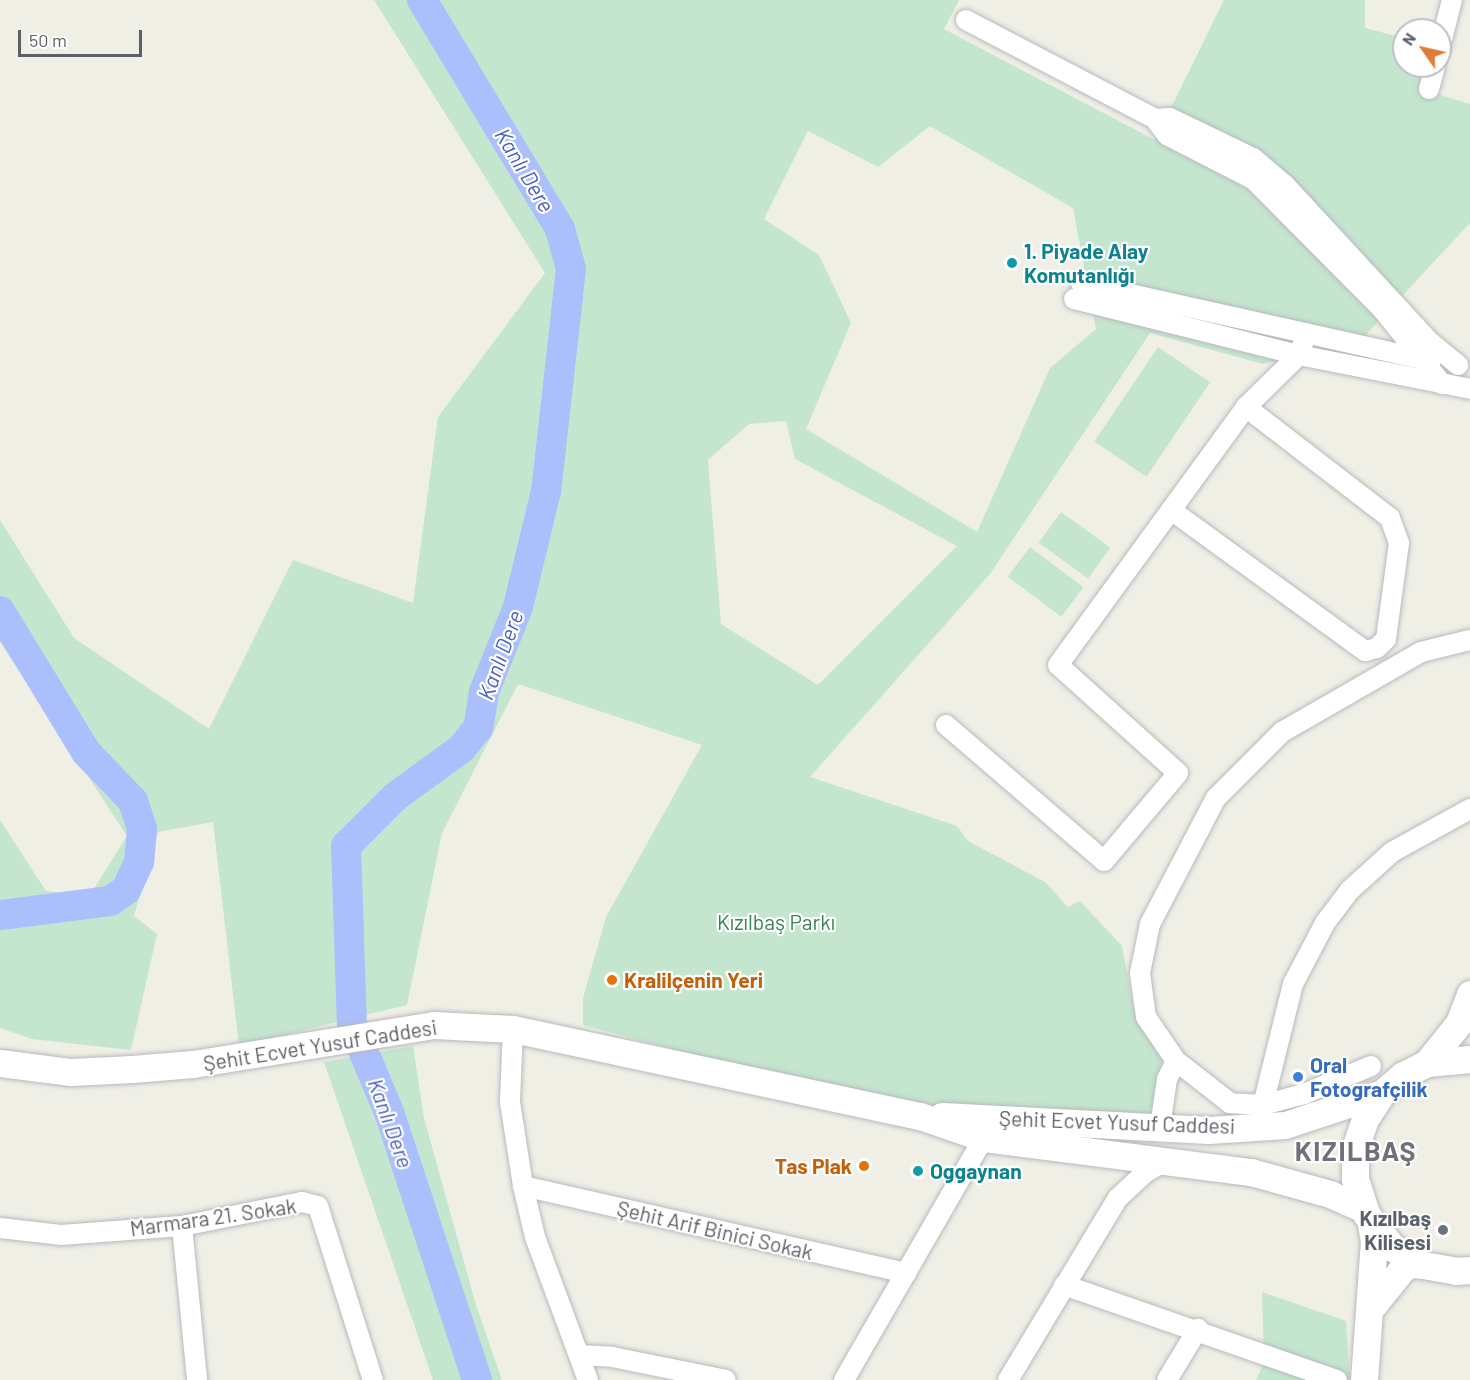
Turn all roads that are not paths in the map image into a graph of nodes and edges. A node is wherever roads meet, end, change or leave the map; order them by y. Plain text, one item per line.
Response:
1 (1452, 0) edge
2 (1447, 18) edge
3 (966, 20) dead end
4 (1432, 78) edge
5 (1430, 89) dead end
6 (1155, 118) junction
7 (1306, 334) junction
8 (1299, 355) junction
9 (1424, 360) junction
10 (1464, 365) edge
11 (1442, 384) junction
12 (1470, 389) edge
13 (1246, 407) junction
14 (1171, 510) junction
15 (1470, 640) edge
16 (946, 724) dead end
17 (1470, 809) edge
18 (1470, 994) edge
19 (513, 1029) junction
20 (1470, 1059) edge
21 (1176, 1061) junction
22 (0, 1063) edge
23 (1427, 1063) junction
24 (1371, 1066) dead end
25 (1382, 1093) junction
26 (1263, 1105) junction
27 (920, 1116) junction
28 (1160, 1127) junction
29 (984, 1138) junction
30 (1112, 1152) junction
31 (1168, 1160) junction
32 (524, 1186) junction
33 (1118, 1198) junction
34 (1367, 1215) junction
35 (182, 1226) junction
36 (0, 1228) edge
37 (1423, 1265) junction
38 (1470, 1270) edge
39 (906, 1274) junction
40 (1064, 1286) junction
41 (1370, 1309) junction
42 (1198, 1329) junction
43 (579, 1354) junction
44 (197, 1380) edge
45 (373, 1380) edge
46 (588, 1380) edge
47 (726, 1380) edge
48 (844, 1380) edge
49 (1008, 1380) edge
50 (1167, 1380) edge
51 (1337, 1380) edge
52 (1360, 1380) edge

1 - 2 street
3 - 6 street
4 - 5 street
6 - 9 street
6 - 10 street
7 - 8 street
7 - 8 street
7 - 9 street
8 - 11 street
8 - 13 street
9 - 10 street
9 - 11 street
11 - 12 street
13 - 14 street
13 - 14 street
14 - 16 street
15 - 21 street
17 - 26 street
18 - 23 main road
19 - 22 main road, Şehit Ecvet Yusuf Caddesi
19 - 27 main road, Şehit Ecvet Yusuf Caddesi
19 - 32 street
20 - 23 main road
21 - 26 street
21 - 28 street
23 - 25 main road
24 - 26 street
25 - 28 main road, Şehit Ecvet Yusuf Caddesi
25 - 34 main road
27 - 28 main road, Şehit Ecvet Yusuf Caddesi
27 - 29 main road, Şehit Ecvet Yusuf Caddesi
29 - 30 main road, Şehit Ecvet Yusuf Caddesi
29 - 39 street
30 - 31 main road, Şehit Ecvet Yusuf Caddesi
30 - 33 street
31 - 33 street
31 - 34 main road, Şehit Ecvet Yusuf Caddesi
32 - 39 street, Şehit Arif Binici Sokak
32 - 43 street
33 - 40 street
34 - 37 main road
34 - 41 main road
35 - 36 street, Marmara 21. Sokak
35 - 44 street
35 - 45 street, Marmara 21. Sokak
37 - 38 main road
37 - 41 main road
39 - 48 street
40 - 42 street
40 - 49 street
41 - 52 main road
42 - 50 street
42 - 51 street
43 - 46 street
43 - 47 street

